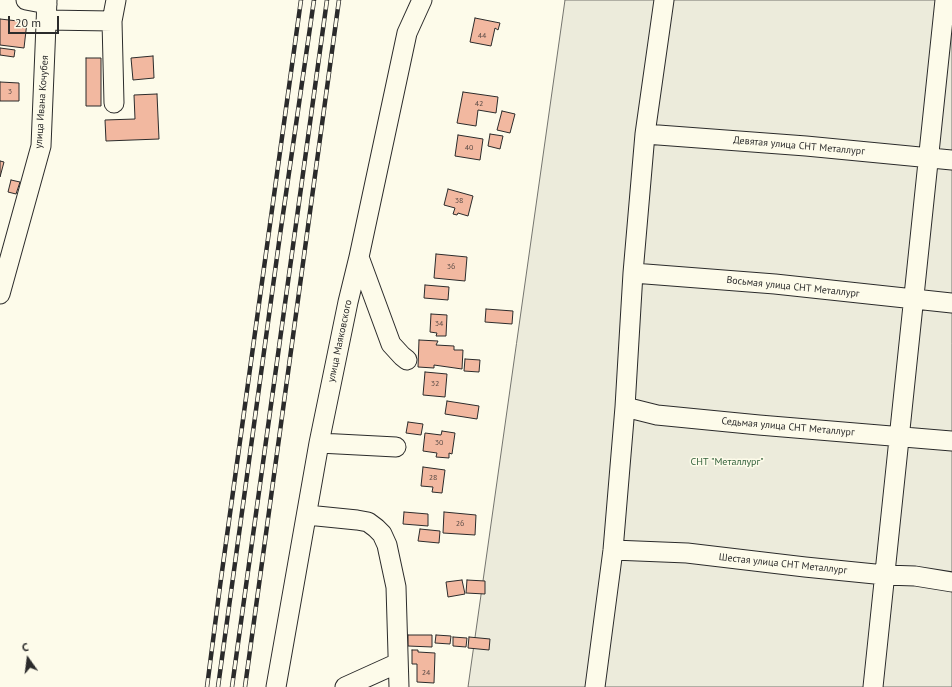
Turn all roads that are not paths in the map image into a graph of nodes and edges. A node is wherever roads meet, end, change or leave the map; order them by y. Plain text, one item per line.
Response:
1 (26, 0) edge
2 (116, 0) edge
3 (422, 0) edge
4 (664, 0) edge
5 (945, 0) edge
6 (46, 8) edge
7 (112, 21) junction
8 (114, 103) dead end
9 (645, 134) junction
10 (929, 158) junction
11 (952, 160) edge
12 (359, 257) junction
13 (633, 273) junction
14 (0, 294) edge
15 (914, 300) junction
16 (952, 303) edge
17 (407, 360) dead end
18 (625, 407) junction
19 (900, 437) junction
20 (952, 441) edge
21 (320, 443) junction
22 (396, 447) dead end
23 (307, 515) junction
24 (613, 550) junction
25 (885, 575) junction
26 (952, 582) edge
27 (398, 663) junction
28 (276, 687) edge
29 (345, 687) edge
30 (399, 687) edge
31 (595, 687) edge
32 (873, 687) edge

1 - 6 street
2 - 7 street
3 - 12 street, улица Маяковского
4 - 9 street
5 - 10 street
6 - 7 street
6 - 14 street, улица Ивана Кочубея
7 - 8 street
9 - 10 street, Девятая улица СНТ Металлург
9 - 13 street
10 - 11 street, Девятая улица СНТ Металлург
10 - 15 street
12 - 17 street
12 - 21 street, улица Маяковского
13 - 15 street, Восьмая улица СНТ Металлург
13 - 18 street
15 - 16 street, Восьмая улица СНТ Металлург
15 - 19 street
18 - 19 street, Седьмая улица СНТ Металлург
18 - 24 street
19 - 20 street, Седьмая улица СНТ Металлург
19 - 25 street
21 - 22 street
21 - 23 street, улица Маяковского
23 - 27 street
23 - 28 street, улица Маяковского
24 - 25 street, Шестая улица СНТ Металлург
24 - 31 street
25 - 26 street, Шестая улица СНТ Металлург
25 - 32 street
27 - 29 street
27 - 30 street

